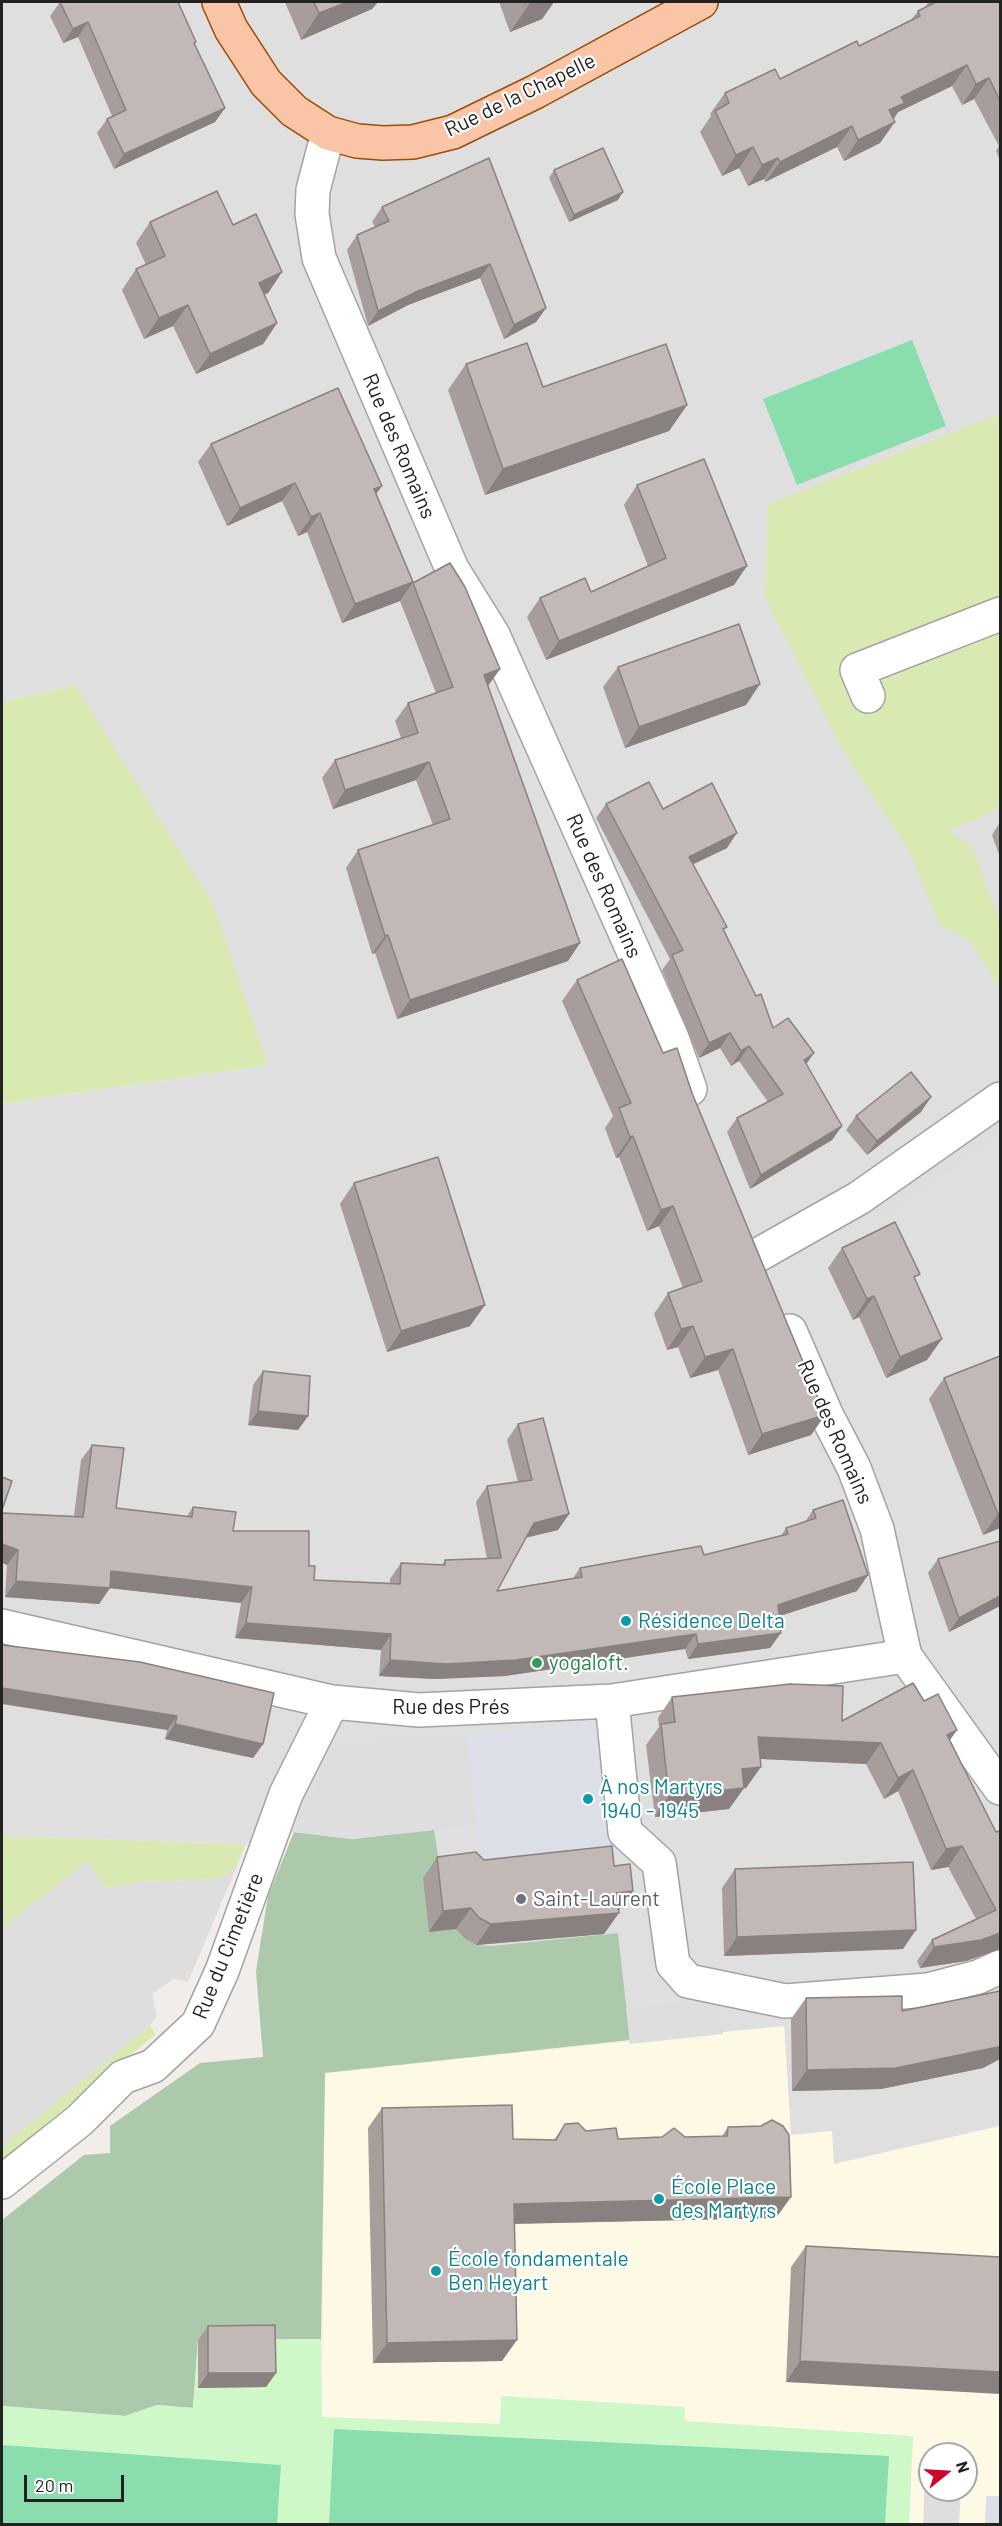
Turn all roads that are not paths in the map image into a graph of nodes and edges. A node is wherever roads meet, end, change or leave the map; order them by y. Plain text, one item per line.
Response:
1 (219, 2) edge
2 (701, 2) edge
3 (328, 133) junction
4 (1000, 614) edge
5 (868, 696) dead end
6 (1000, 1099) edge
7 (700, 1117) edge
8 (744, 1223) edge
9 (758, 1255) junction
10 (2, 1626) edge
11 (905, 1656) junction
12 (612, 1701) junction
13 (332, 1702) junction
14 (1000, 1788) edge
15 (1000, 1967) edge
16 (2, 2182) edge

1 - 3 main road
2 - 3 main road, Rue de la Chapelle
3 - 7 street, Rue des Romains
4 - 5 street
6 - 9 street
8 - 9 street, Rue des Romains
9 - 11 street, Rue des Romains
10 - 13 street, Rue des Prés
11 - 12 street, Rue des Prés
11 - 14 street, Rue des Romains
12 - 13 street, Rue des Prés
12 - 15 street
13 - 16 street, Rue du Cimetière

